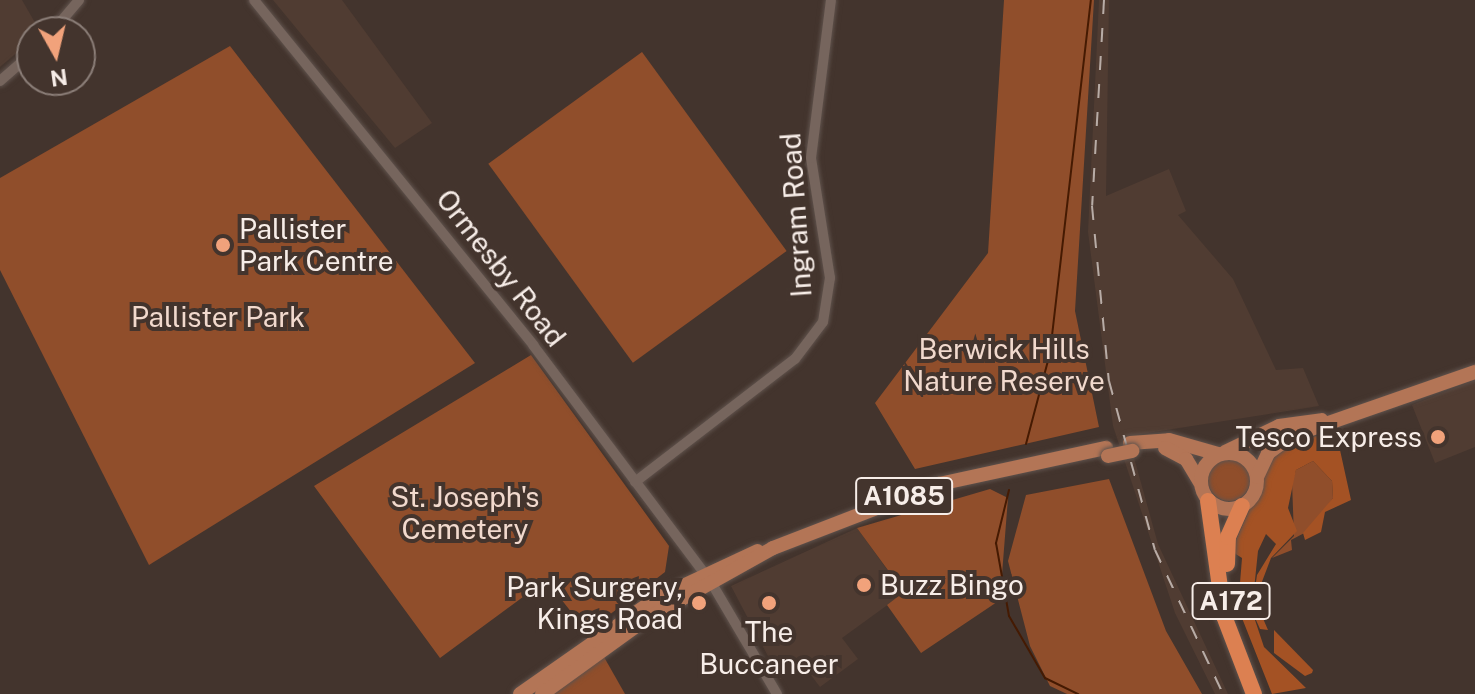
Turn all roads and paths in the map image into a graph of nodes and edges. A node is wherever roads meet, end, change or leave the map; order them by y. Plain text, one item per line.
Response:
1 (79, 0) edge
2 (254, 0) edge
3 (831, 0) edge
4 (66, 16) edge
5 (16, 67) edge
6 (0, 81) edge
7 (1475, 372) edge
8 (1325, 420) junction
9 (1131, 447) junction
10 (1222, 453) junction
11 (1257, 477) junction
12 (635, 482) junction
13 (1200, 483) junction
14 (1208, 501) junction
15 (1242, 506) junction
16 (707, 577) junction
17 (520, 694) edge
18 (542, 694) edge
19 (777, 694) edge
20 (1254, 694) edge
21 (1264, 694) edge

1 - 4 street
2 - 12 street, Ormesby Road
3 - 12 street, Ingram Road
5 - 6 street
7 - 8 main road
8 - 10 main road
8 - 11 main road
9 - 10 main road, A1085
9 - 13 main road, A1085
9 - 16 main road, A1085, bridge
10 - 11 main road
10 - 13 main road
11 - 15 main road
12 - 16 street, Ormesby Road
13 - 14 main road
14 - 15 main road
14 - 20 highway, A172
15 - 21 highway, A172
16 - 17 main road, A1085
16 - 18 main road, A1085
16 - 19 street, Ormesby Road

